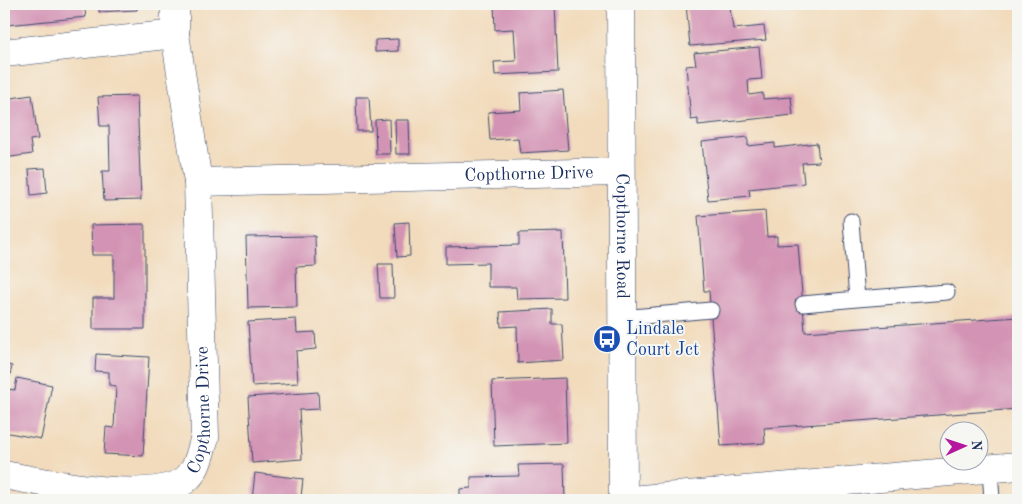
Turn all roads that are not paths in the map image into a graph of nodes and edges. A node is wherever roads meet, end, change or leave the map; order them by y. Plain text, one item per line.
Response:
1 (175, 4) edge
2 (621, 4) edge
3 (176, 34) junction
4 (4, 53) edge
5 (620, 172) junction
6 (198, 182) junction
7 (851, 221) dead end
8 (947, 292) dead end
9 (857, 300) junction
10 (803, 304) dead end
11 (711, 310) dead end
12 (621, 318) junction
13 (1018, 466) edge
14 (990, 469) joint
15 (955, 472) edge
16 (4, 475) edge
17 (623, 500) edge
18 (630, 500) edge
19 (992, 500) edge

1 - 3 street, Copthorne Drive
2 - 5 street, Copthorne Road
3 - 4 street
3 - 6 street, Copthorne Drive
5 - 6 street, Copthorne Drive
5 - 12 street, Copthorne Road
6 - 16 street, Copthorne Drive
7 - 9 lane
8 - 9 lane
9 - 10 lane
11 - 12 lane
12 - 17 street, Copthorne Road
13 - 14 street
14 - 19 lane
15 - 18 street

